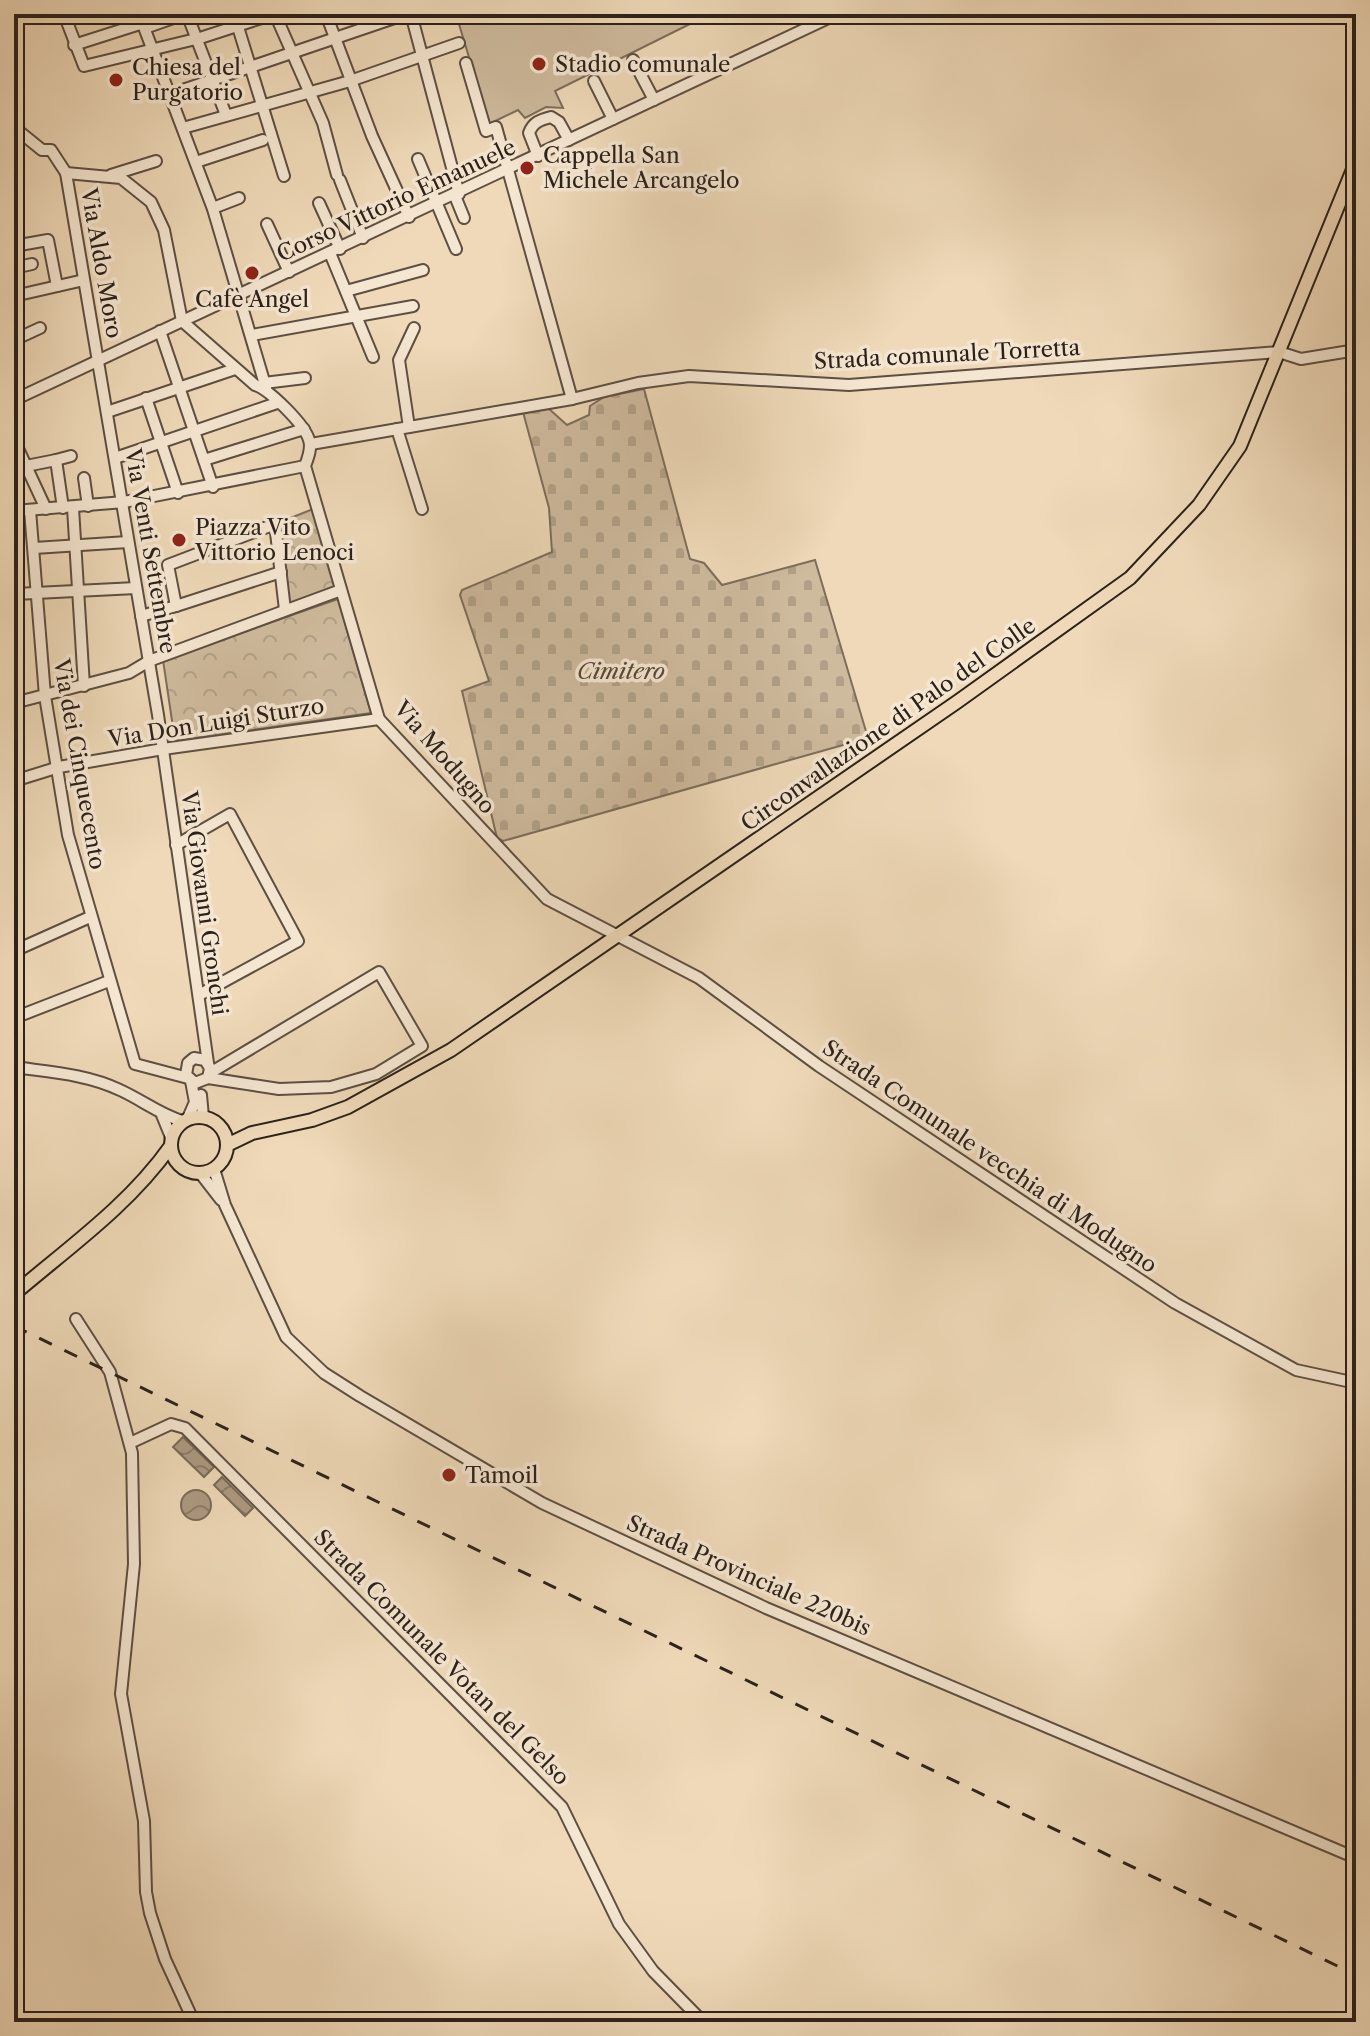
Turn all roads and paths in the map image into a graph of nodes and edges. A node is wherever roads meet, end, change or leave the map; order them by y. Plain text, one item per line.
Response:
1 (64, 14) edge
2 (186, 14) edge
3 (274, 14) edge
4 (326, 14) edge
5 (408, 14) edge
6 (837, 14) edge
7 (170, 16) edge
8 (143, 22) edge
9 (238, 27) junction
10 (197, 39) junction
11 (334, 40) junction
12 (459, 43) dead end
13 (74, 45) junction
14 (154, 49) junction
15 (293, 53) junction
16 (425, 56) junction
17 (633, 60) dead end
18 (466, 63) dead end
19 (250, 67) junction
20 (212, 80) junction
21 (350, 81) junction
22 (594, 81) dead end
23 (311, 92) junction
24 (171, 94) junction
25 (654, 100) junction
26 (261, 104) junction
27 (226, 115) junction
28 (613, 119) junction
29 (183, 128) junction
30 (14, 132) edge
31 (263, 140) dead end
32 (569, 140) junction
33 (538, 156) junction
34 (418, 159) dead end
35 (156, 161) dead end
36 (196, 162) junction
37 (1356, 162) edge
38 (508, 170) junction
39 (66, 173) junction
40 (109, 175) junction
41 (284, 176) dead end
42 (457, 195) junction
43 (239, 198) dead end
44 (319, 203) dead end
45 (438, 203) junction
46 (213, 208) junction
47 (409, 217) junction
48 (464, 218) dead end
49 (267, 224) dead end
50 (363, 238) junction
51 (14, 246) edge
52 (456, 249) dead end
53 (335, 251) junction
54 (32, 264) dead end
55 (14, 268) edge
56 (423, 270) dead end
57 (289, 272) junction
58 (84, 280) junction
59 (57, 286) junction
60 (346, 291) junction
61 (241, 294) junction
62 (14, 296) edge
63 (413, 306) dead end
64 (356, 316) junction
65 (182, 321) junction
66 (40, 328) dead end
67 (414, 328) dead end
68 (160, 331) junction
69 (252, 335) junction
70 (15, 336) edge
71 (1356, 350) edge
72 (1279, 352) junction
73 (373, 357) dead end
74 (98, 360) junction
75 (235, 369) junction
76 (305, 378) dead end
77 (180, 386) junction
78 (265, 386) junction
79 (146, 398) junction
80 (572, 399) junction
81 (14, 400) edge
82 (277, 403) junction
83 (107, 412) junction
84 (403, 428) junction
85 (304, 429) junction
86 (195, 431) junction
87 (14, 440) edge
88 (161, 442) junction
89 (311, 444) junction
90 (71, 456) dead end
91 (115, 458) junction
92 (56, 460) junction
93 (204, 460) junction
94 (26, 466) junction
95 (305, 466) junction
96 (84, 478) dead end
97 (213, 487) junction
98 (178, 493) junction
99 (124, 502) junction
100 (88, 506) junction
101 (68, 508) junction
102 (46, 509) junction
103 (422, 509) dead end
104 (30, 510) junction
105 (14, 511) edge
106 (128, 542) junction
107 (76, 545) junction
108 (34, 548) junction
109 (281, 572) junction
110 (136, 588) junction
111 (341, 590) junction
112 (77, 591) junction
113 (36, 593) junction
114 (15, 594) edge
115 (176, 606) junction
116 (285, 610) junction
117 (141, 616) junction
118 (149, 661) junction
119 (84, 686) junction
120 (45, 696) junction
121 (14, 703) edge
122 (379, 719) junction
123 (163, 749) junction
124 (59, 767) junction
125 (14, 781) edge
126 (176, 845) junction
127 (90, 917) junction
128 (614, 937) junction
129 (14, 951) edge
130 (109, 981) junction
131 (199, 995) junction
132 (14, 1018) edge
133 (204, 1040) junction
134 (191, 1061) junction
135 (14, 1067) edge
136 (161, 1068) junction
137 (207, 1074) junction
138 (190, 1080) junction
139 (162, 1115) junction
140 (203, 1117) junction
141 (185, 1120) junction
142 (222, 1128) junction
143 (252, 1133) junction
144 (171, 1142) junction
145 (227, 1145) junction
146 (178, 1165) junction
147 (214, 1169) junction
148 (153, 1172) junction
149 (200, 1173) junction
150 (225, 1205) junction
151 (18, 1290) edge
152 (76, 1319) dead end
153 (1356, 1383) edge
154 (130, 1443) junction
155 (1356, 1858) edge
156 (194, 2022) edge
157 (703, 2022) edge

1 - 13 street
2 - 7 street
2 - 10 street
3 - 9 street
3 - 15 street
4 - 11 street
5 - 11 street
5 - 16 street
6 - 25 street, Corso Vittorio Emanuele
7 - 8 street
8 - 13 street
8 - 14 street
9 - 10 street
9 - 19 street
10 - 14 street
10 - 20 street
11 - 15 street
11 - 21 street
12 - 16 street
13 - 14 street
14 - 24 street
15 - 19 street
15 - 23 street
16 - 21 street
16 - 42 street
17 - 25 street
18 - 38 street
19 - 20 street
19 - 26 street
20 - 24 street
20 - 27 street
21 - 23 street
21 - 47 street
22 - 28 street
23 - 26 street
23 - 50 street
24 - 29 street
25 - 28 street, Corso Vittorio Emanuele
26 - 27 street
26 - 41 street
27 - 29 street
28 - 32 street, Corso Vittorio Emanuele
29 - 36 street
30 - 39 street
31 - 36 street
32 - 33 street, Corso Vittorio Emanuele
32 - 33 street
33 - 38 street, Corso Vittorio Emanuele
34 - 45 street
35 - 40 street
36 - 46 street
37 - 72 main road, Circonvallazione di Palo del Colle
38 - 42 street, Corso Vittorio Emanuele
38 - 80 street
39 - 40 street
39 - 58 street, Via Aldo Moro
40 - 65 street
42 - 45 street, Corso Vittorio Emanuele
42 - 48 street
43 - 46 street
44 - 53 street
45 - 47 street, Corso Vittorio Emanuele
45 - 52 street
46 - 61 street
47 - 50 street, Corso Vittorio Emanuele
49 - 57 street
50 - 53 street, Corso Vittorio Emanuele
51 - 59 street
53 - 57 street, Corso Vittorio Emanuele
53 - 60 street
54 - 55 street
56 - 60 street
57 - 61 street, Corso Vittorio Emanuele
58 - 59 street
58 - 74 street, Via Aldo Moro
59 - 62 street
60 - 64 street
61 - 65 street, Corso Vittorio Emanuele
61 - 69 street
63 - 64 street
64 - 69 street
64 - 73 street
65 - 68 street, Corso Vittorio Emanuele
65 - 75 street
66 - 70 street
67 - 84 street
68 - 74 street, Corso Vittorio Emanuele
68 - 77 street
69 - 78 street
71 - 72 street, Strada comunale Torretta
72 - 80 street, Strada comunale Torretta
72 - 128 main road, Circonvallazione di Palo del Colle
74 - 81 street, Corso Vittorio Emanuele
74 - 83 street, Via Venti Settembre
75 - 77 street
75 - 78 street
76 - 78 street
77 - 79 street
77 - 86 street
78 - 82 street
79 - 83 street
79 - 88 street
80 - 84 street, Strada comunale Torretta
82 - 85 street
82 - 86 street
83 - 91 street, Via Venti Settembre
84 - 89 street, Strada comunale Torretta
84 - 103 street
85 - 89 street
85 - 93 street
86 - 88 street
86 - 93 street
87 - 94 street
88 - 91 street
88 - 98 street
89 - 95 street
90 - 92 street
91 - 99 street, Via Venti Settembre
92 - 94 street
92 - 101 street
93 - 97 street
94 - 102 street
95 - 97 street
95 - 111 street, Via Modugno
96 - 100 street
97 - 98 street
98 - 99 street
99 - 100 street
99 - 106 street, Via Venti Settembre
100 - 101 street
101 - 102 street
101 - 107 street
102 - 104 street
104 - 105 street
104 - 108 street, Via dei Cinquecento
106 - 107 street
106 - 110 street, Via Venti Settembre
107 - 108 street
107 - 112 street
108 - 113 street, Via dei Cinquecento
109 - 115 street
109 - 115 street
109 - 116 street
110 - 112 street
110 - 117 street, Via Venti Settembre
111 - 116 street
111 - 122 street, Via Modugno
112 - 113 street
112 - 119 street
113 - 114 street
113 - 120 street, Via dei Cinquecento
115 - 117 street
116 - 118 street
117 - 118 street, Via Venti Settembre
118 - 119 street
118 - 123 street, Via Venti Settembre
119 - 120 street
120 - 121 street
120 - 124 street, Via dei Cinquecento
122 - 123 street, Via Don Luigi Sturzo
122 - 128 street, Via Modugno
123 - 124 street, Via Don Luigi Sturzo
123 - 126 street, Via Giovanni Gronchi
124 - 125 street, Via Don Luigi Sturzo
124 - 127 street, Via dei Cinquecento
126 - 131 street, Via Giovanni Gronchi
126 - 131 street
127 - 129 street
127 - 130 street, Via dei Cinquecento
128 - 143 main road, Circonvallazione di Palo del Colle
128 - 153 street, Strada Comunale vecchia di Modugno
130 - 132 street
130 - 136 street, Via dei Cinquecento
131 - 133 street, Via Giovanni Gronchi
133 - 134 street
133 - 137 street, Via Giovanni Gronchi
134 - 136 street
134 - 137 street
134 - 138 street
135 - 139 street
136 - 138 street
137 - 137 street
137 - 138 street
137 - 140 street, Via Giovanni Gronchi
138 - 141 street
139 - 141 street
139 - 144 street
140 - 141 main road
140 - 142 main road
141 - 144 main road
142 - 143 main road
142 - 145 main road
143 - 145 main road
144 - 146 main road
144 - 148 main road
145 - 147 main road
146 - 148 main road
146 - 149 main road
147 - 149 main road
147 - 150 street
148 - 151 main road
149 - 150 street
150 - 155 street, Strada Provinciale 220bis
152 - 154 street
154 - 156 street
154 - 157 street, Strada Comunale Votan del Gelso

